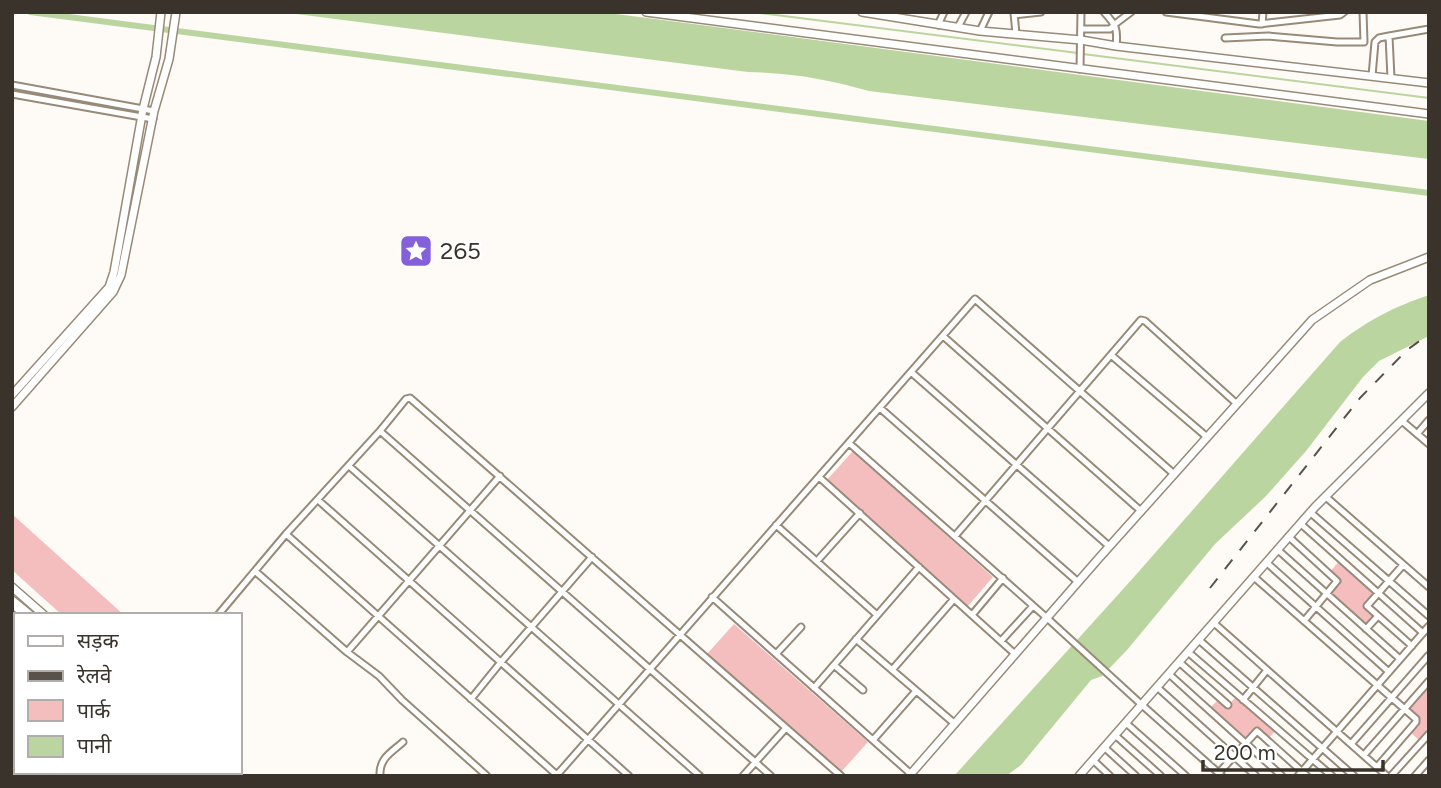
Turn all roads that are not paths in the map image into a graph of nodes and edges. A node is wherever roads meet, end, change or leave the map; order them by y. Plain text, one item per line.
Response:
1 (161, 12) edge
2 (176, 12) edge
3 (646, 12) edge
4 (862, 12) edge
5 (944, 12) edge
6 (966, 12) edge
7 (989, 12) edge
8 (1041, 12) edge
9 (1081, 12) edge
10 (1104, 12) edge
11 (1131, 12) edge
12 (1166, 12) edge
13 (1263, 12) edge
14 (1344, 12) edge
15 (1363, 12) edge
16 (875, 13) edge
17 (1014, 14) edge
18 (686, 15) edge
19 (901, 15) edge
20 (938, 24) junction
21 (1115, 24) junction
22 (1262, 24) junction
23 (958, 27) junction
24 (1082, 29) junction
25 (1429, 29) edge
26 (980, 31) junction
27 (1016, 34) junction
28 (1390, 36) junction
29 (1225, 38) dead end
30 (1364, 42) junction
31 (1375, 42) junction
32 (1081, 43) junction
33 (1116, 46) junction
34 (1080, 67) junction
35 (1372, 76) junction
36 (1391, 78) junction
37 (1429, 83) edge
38 (12, 85) edge
39 (12, 94) edge
40 (142, 113) junction
41 (1429, 114) edge
42 (154, 115) junction
43 (1429, 257) edge
44 (943, 336) junction
45 (1111, 355) junction
46 (911, 372) junction
47 (1080, 391) junction
48 (16, 392) edge
49 (1429, 393) edge
50 (1237, 404) junction
51 (12, 407) edge
52 (880, 408) junction
53 (1429, 420) edge
54 (1402, 421) junction
55 (1048, 428) junction
56 (380, 431) junction
57 (1417, 434) junction
58 (1207, 437) junction
59 (849, 443) junction
60 (1429, 444) edge
61 (1016, 464) junction
62 (349, 466) junction
63 (1174, 474) junction
64 (500, 476) junction
65 (819, 477) junction
66 (1326, 497) junction
67 (318, 500) junction
68 (985, 500) junction
69 (470, 510) junction
70 (1141, 511) junction
71 (860, 513) junction
72 (1311, 513) junction
73 (1301, 524) junction
74 (776, 525) junction
75 (286, 534) junction
76 (955, 536) junction
77 (1290, 537) junction
78 (439, 546) junction
79 (1110, 546) junction
80 (1278, 550) junction
81 (592, 557) junction
82 (1339, 559) junction
83 (817, 561) junction
84 (1267, 563) junction
85 (1403, 565) junction
86 (919, 567) junction
87 (256, 572) junction
88 (1328, 572) junction
89 (1254, 577) junction
90 (1003, 578) junction
91 (409, 581) junction
92 (1389, 581) junction
93 (1078, 582) junction
94 (12, 587) edge
95 (1429, 587) edge
96 (562, 592) junction
97 (1326, 594) junction
98 (1378, 594) junction
99 (712, 597) junction
100 (954, 599) junction
101 (1033, 606) junction
102 (1315, 607) junction
103 (42, 613) edge
104 (220, 613) edge
105 (877, 615) junction
106 (972, 615) junction
107 (378, 616) junction
108 (1378, 616) junction
109 (1429, 616) edge
110 (1047, 618) junction
111 (1304, 621) junction
112 (1214, 623) junction
113 (1429, 626) edge
114 (531, 627) junction
115 (801, 627) dead end
116 (1366, 629) junction
117 (1423, 633) junction
118 (680, 634) junction
119 (856, 639) junction
120 (1199, 640) junction
121 (1002, 641) junction
122 (1412, 646) junction
123 (347, 652) junction
124 (1188, 652) junction
125 (776, 654) junction
126 (1015, 654) junction
127 (1429, 655) edge
128 (1400, 659) junction
129 (501, 662) junction
130 (1180, 662) junction
131 (834, 665) junction
132 (649, 668) junction
133 (892, 670) junction
134 (1267, 670) junction
135 (1389, 672) junction
136 (1168, 674) junction
137 (1429, 681) edge
138 (1377, 685) junction
139 (1157, 687) junction
140 (1253, 687) junction
141 (814, 688) junction
142 (863, 690) dead end
143 (916, 691) junction
144 (1219, 697) junction
145 (1240, 697) junction
146 (1392, 698) junction
147 (471, 699) junction
148 (618, 704) junction
149 (1142, 705) junction
150 (1404, 709) junction
151 (1208, 710) junction
152 (1126, 723) junction
153 (954, 724) junction
154 (786, 727) junction
155 (1337, 732) junction
156 (1408, 732) junction
157 (1276, 733) dead end
158 (1429, 734) edge
159 (1115, 735) junction
160 (587, 738) junction
161 (873, 740) junction
162 (1268, 741) junction
163 (403, 742) dead end
164 (1245, 743) junction
165 (1420, 743) junction
166 (1351, 744) junction
167 (1104, 747) junction
168 (1322, 748) junction
169 (1364, 755) junction
170 (1234, 756) junction
171 (1093, 760) junction
172 (1313, 760) junction
173 (1429, 760) edge
174 (755, 762) junction
175 (1154, 770) junction
176 (1383, 773) edge
177 (1302, 774) edge
178 (557, 775) edge
179 (910, 775) edge
180 (1082, 775) edge
181 (1219, 775) edge
182 (380, 776) edge
183 (487, 776) edge
184 (629, 776) edge
185 (700, 776) edge
186 (743, 776) edge
187 (771, 776) edge
188 (841, 776) edge
189 (1110, 776) edge
190 (1136, 776) edge
191 (1149, 776) edge
192 (1161, 776) edge
193 (1186, 776) edge
194 (1256, 776) edge
195 (1282, 776) edge
196 (1332, 776) edge
197 (1354, 776) edge
198 (1415, 776) edge

1 - 40 street
2 - 42 street
3 - 18 street
4 - 16 street
5 - 20 street
6 - 23 street
7 - 26 street
8 - 17 street
9 - 24 street
10 - 21 street
11 - 21 street
12 - 22 street
13 - 22 street
14 - 22 street
15 - 30 street
16 - 19 street
17 - 27 street
18 - 34 street
19 - 20 street
20 - 23 street
21 - 24 street
21 - 33 street
23 - 26 street
24 - 32 street
25 - 28 street
26 - 27 street
27 - 32 street
28 - 31 street
28 - 36 street
29 - 30 street
30 - 31 street
31 - 35 street
32 - 33 street
32 - 34 street
33 - 35 street
34 - 41 street
35 - 36 street
36 - 37 street
38 - 40 street
39 - 40 street
40 - 42 street
40 - 48 street
42 - 48 street
43 - 50 street
44 - 46 street
44 - 47 street
44 - 55 street
45 - 47 street
45 - 50 street
45 - 58 street
46 - 52 street
46 - 61 street
47 - 55 street
47 - 63 street
48 - 51 street
49 - 54 street
50 - 58 street
52 - 59 street
52 - 68 street
53 - 57 street
54 - 57 street
54 - 66 street
55 - 61 street
55 - 70 street
56 - 62 street
56 - 64 street
56 - 69 street
57 - 60 street
58 - 63 street
59 - 65 street
59 - 76 street
61 - 68 street
61 - 79 street
62 - 67 street
62 - 78 street
63 - 70 street
64 - 69 street
64 - 81 street
65 - 71 street
65 - 74 street
66 - 72 street
66 - 85 street
67 - 75 street
67 - 91 street
68 - 76 street
68 - 93 street
69 - 78 street
69 - 96 street
70 - 79 street
71 - 83 street
71 - 86 street
72 - 73 street
72 - 92 street
73 - 77 street
73 - 82 street
74 - 83 street
74 - 99 street
75 - 87 street
75 - 107 street
76 - 90 street
77 - 80 street
77 - 88 street
78 - 91 street
78 - 114 street
79 - 93 street
80 - 84 street
80 - 97 street
81 - 96 street
81 - 118 street
82 - 88 street
82 - 98 street
83 - 105 street
84 - 89 street
84 - 102 street
85 - 92 street
85 - 95 street
86 - 100 street
86 - 105 street
87 - 104 street
87 - 123 street
88 - 97 street
89 - 111 street
89 - 112 street
90 - 101 street
90 - 106 street
91 - 107 street
91 - 129 street
92 - 98 street
92 - 109 street
93 - 110 street
94 - 103 street
96 - 114 street
96 - 132 street
97 - 102 street
97 - 116 street
98 - 108 street
98 - 117 street
99 - 118 street
99 - 125 street
100 - 106 street
100 - 133 street
101 - 110 street
101 - 121 street
102 - 111 street
102 - 135 street
105 - 119 street
106 - 121 street
107 - 123 street
107 - 147 street
108 - 116 street
108 - 122 street
110 - 126 street
110 - 149 street
111 - 138 street
112 - 120 street
112 - 134 street
113 - 117 street
114 - 129 street
114 - 148 street
115 - 125 street
116 - 128 street
117 - 122 street
118 - 132 street
118 - 154 street
119 - 131 street
119 - 133 street
120 - 124 street
120 - 140 street
121 - 126 street
122 - 128 street
123 - 183 street
124 - 130 street
124 - 145 street
125 - 141 street
126 - 153 street
127 - 146 street
128 - 135 street
129 - 147 street
129 - 160 street
130 - 136 street
130 - 144 street
131 - 141 street
131 - 142 street
132 - 148 street
132 - 174 street
133 - 143 street
134 - 140 street
134 - 155 street
135 - 138 street
136 - 139 street
136 - 151 street
137 - 150 street
138 - 146 street
138 - 155 street
139 - 149 street
139 - 170 street
140 - 145 street
140 - 168 street
141 - 161 street
143 - 153 street
143 - 161 street
144 - 145 street
144 - 151 street
145 - 172 street
146 - 150 street
146 - 166 street
147 - 178 street
148 - 160 street
148 - 185 street
149 - 152 street
149 - 181 street
150 - 156 street
150 - 169 street
151 - 164 street
152 - 159 street
152 - 193 street
153 - 179 street
154 - 174 street
154 - 188 street
155 - 166 street
155 - 168 street
156 - 165 street
156 - 176 street
157 - 162 street
158 - 165 street
159 - 167 street
159 - 175 street
160 - 178 street
160 - 184 street
161 - 179 street
162 - 164 street
162 - 177 street
163 - 182 street
164 - 170 street
164 - 195 street
165 - 176 street
166 - 169 street
167 - 171 street
167 - 190 street
168 - 172 street
168 - 197 street
169 - 176 street
170 - 181 street
170 - 194 street
171 - 180 street
171 - 189 street
172 - 177 street
172 - 196 street
173 - 198 street
174 - 186 street
174 - 187 street
175 - 191 street
175 - 192 street

